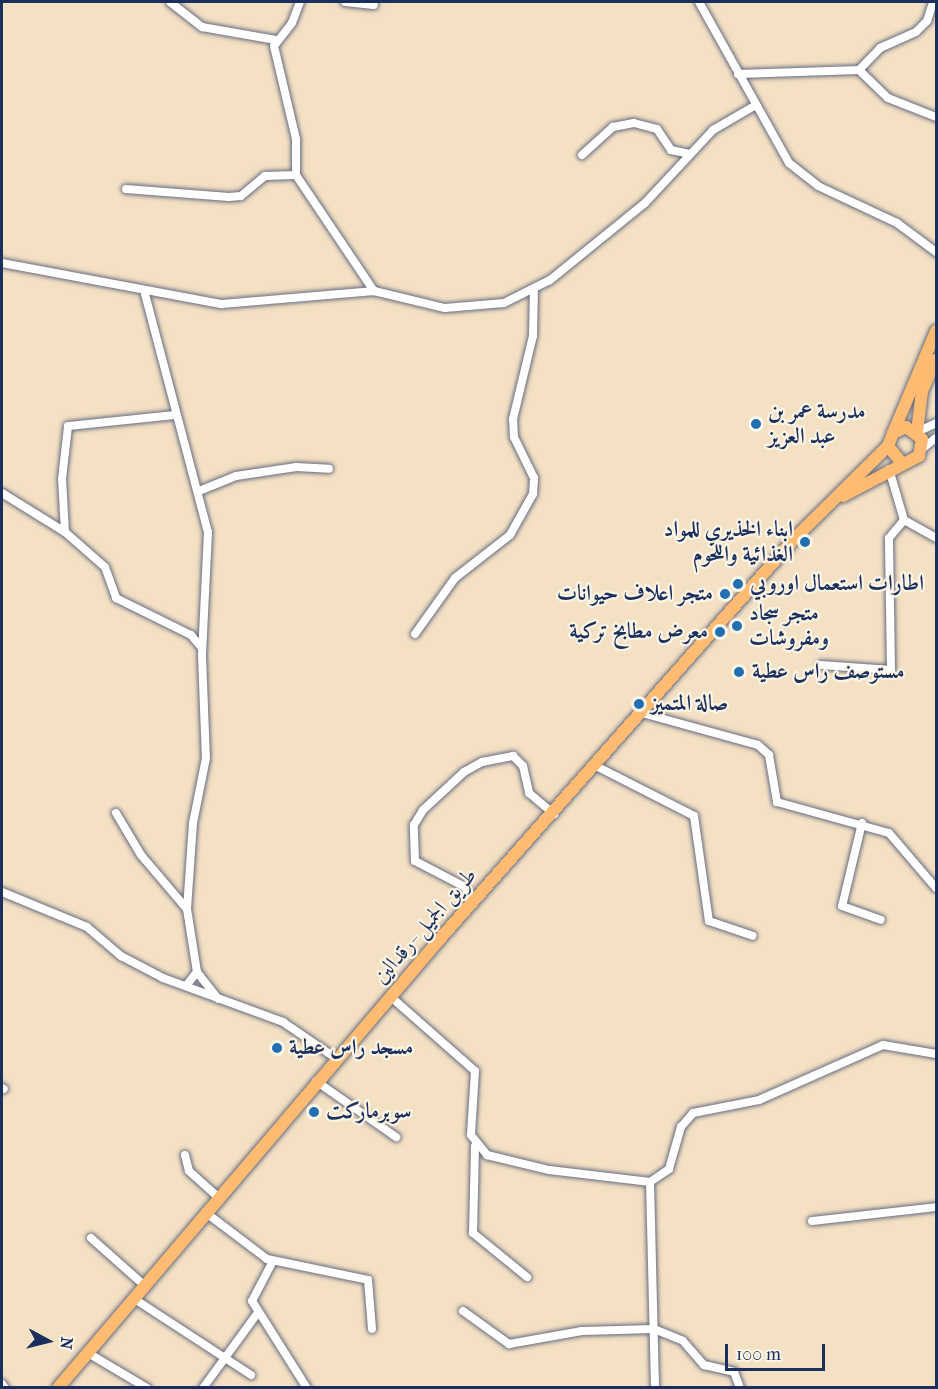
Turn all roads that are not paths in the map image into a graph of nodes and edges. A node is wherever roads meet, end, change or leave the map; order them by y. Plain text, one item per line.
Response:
1 (170, 2) edge
2 (300, 2) edge
3 (345, 2) edge
4 (699, 2) edge
5 (933, 2) edge
6 (374, 5) dead end
7 (276, 40) junction
8 (859, 70) junction
9 (738, 74) junction
10 (756, 105) junction
11 (936, 117) edge
12 (690, 154) junction
13 (582, 155) dead end
14 (296, 175) junction
15 (126, 189) dead end
16 (936, 252) edge
17 (2, 263) edge
18 (534, 290) junction
19 (374, 291) junction
20 (145, 294) junction
21 (936, 331) edge
22 (936, 360) edge
23 (175, 415) junction
24 (936, 423) edge
25 (917, 432) junction
26 (893, 433) junction
27 (936, 438) edge
28 (888, 446) junction
29 (923, 448) junction
30 (901, 462) junction
31 (329, 469) dead end
32 (889, 469) junction
33 (199, 491) junction
34 (2, 493) edge
35 (834, 501) junction
36 (904, 520) junction
37 (65, 532) junction
38 (936, 538) edge
39 (415, 634) dead end
40 (202, 648) junction
41 (821, 665) dead end
42 (642, 713) junction
43 (596, 766) junction
44 (116, 813) dead end
45 (554, 814) junction
46 (862, 823) junction
47 (936, 888) edge
48 (2, 892) edge
49 (471, 904) junction
50 (187, 909) junction
51 (881, 920) dead end
52 (753, 936) dead end
53 (197, 972) junction
54 (186, 986) junction
55 (391, 997) junction
56 (218, 999) junction
57 (936, 1054) edge
58 (337, 1059) junction
59 (316, 1081) junction
60 (396, 1137) dead end
61 (475, 1146) junction
62 (185, 1155) dead end
63 (650, 1182) junction
64 (218, 1197) junction
65 (936, 1207) edge
66 (205, 1212) junction
67 (812, 1221) dead end
68 (91, 1238) dead end
69 (273, 1261) junction
70 (527, 1277) dead end
71 (144, 1285) junction
72 (134, 1298) junction
73 (463, 1311) dead end
74 (257, 1314) junction
75 (372, 1329) dead end
76 (654, 1329) junction
77 (88, 1353) junction
78 (221, 1356) junction
79 (251, 1375) dead end
80 (2, 1384) edge
81 (306, 1387) edge
82 (5, 1388) edge
83 (58, 1388) edge
84 (147, 1388) edge
85 (203, 1388) edge
86 (655, 1388) edge
87 (740, 1388) edge

1 - 7 street
2 - 7 street
3 - 6 street
4 - 9 street
5 - 8 street
7 - 14 street
8 - 9 street
8 - 11 street
9 - 10 street
10 - 12 street
10 - 16 street
12 - 13 street
12 - 18 street
14 - 15 street
14 - 19 street
17 - 20 street
18 - 19 street
18 - 39 street
19 - 20 street
20 - 23 street
21 - 26 main road
22 - 25 main road
23 - 33 street
23 - 37 street
24 - 25 street
25 - 26 main road
25 - 29 main road
26 - 28 main road
27 - 29 street
28 - 30 main road
28 - 35 main road, طريق الجميل -رقدالين
29 - 30 main road
30 - 32 main road
31 - 33 street
32 - 35 main road
32 - 36 street
33 - 40 street
34 - 37 street
35 - 42 main road, طريق الجميل -رقدالين
36 - 38 street
36 - 41 street
37 - 40 street
40 - 50 street
42 - 43 main road, طريق الجميل -رقدالين
42 - 46 street
43 - 45 main road, طريق الجميل -رقدالين
43 - 52 street
44 - 50 street
45 - 49 main road, طريق الجميل -رقدالين
45 - 49 street
46 - 47 street
46 - 51 street
48 - 54 street
49 - 55 main road, طريق الجميل -رقدالين
50 - 53 street
53 - 54 street
53 - 56 street
54 - 56 street
55 - 58 main road, طريق الجميل -رقدالين
55 - 61 street
56 - 58 street
57 - 63 street
58 - 59 main road, طريق الجميل -رقدالين
59 - 60 street
59 - 64 main road, طريق الجميل -رقدالين
61 - 63 street
61 - 70 street
62 - 64 street
63 - 76 street
64 - 66 main road, طريق الجميل -رقدالين
65 - 67 street
66 - 69 street
66 - 71 main road, طريق الجميل -رقدالين
68 - 71 street
69 - 74 street
69 - 75 street
71 - 72 main road, طريق الجميل -رقدالين
72 - 77 main road, طريق الجميل -رقدالين
72 - 78 street
73 - 76 street
74 - 78 street
74 - 81 street
76 - 86 street
76 - 87 street
77 - 83 main road, طريق الجميل -رقدالين
77 - 84 street
78 - 79 street
78 - 85 street
80 - 82 street

